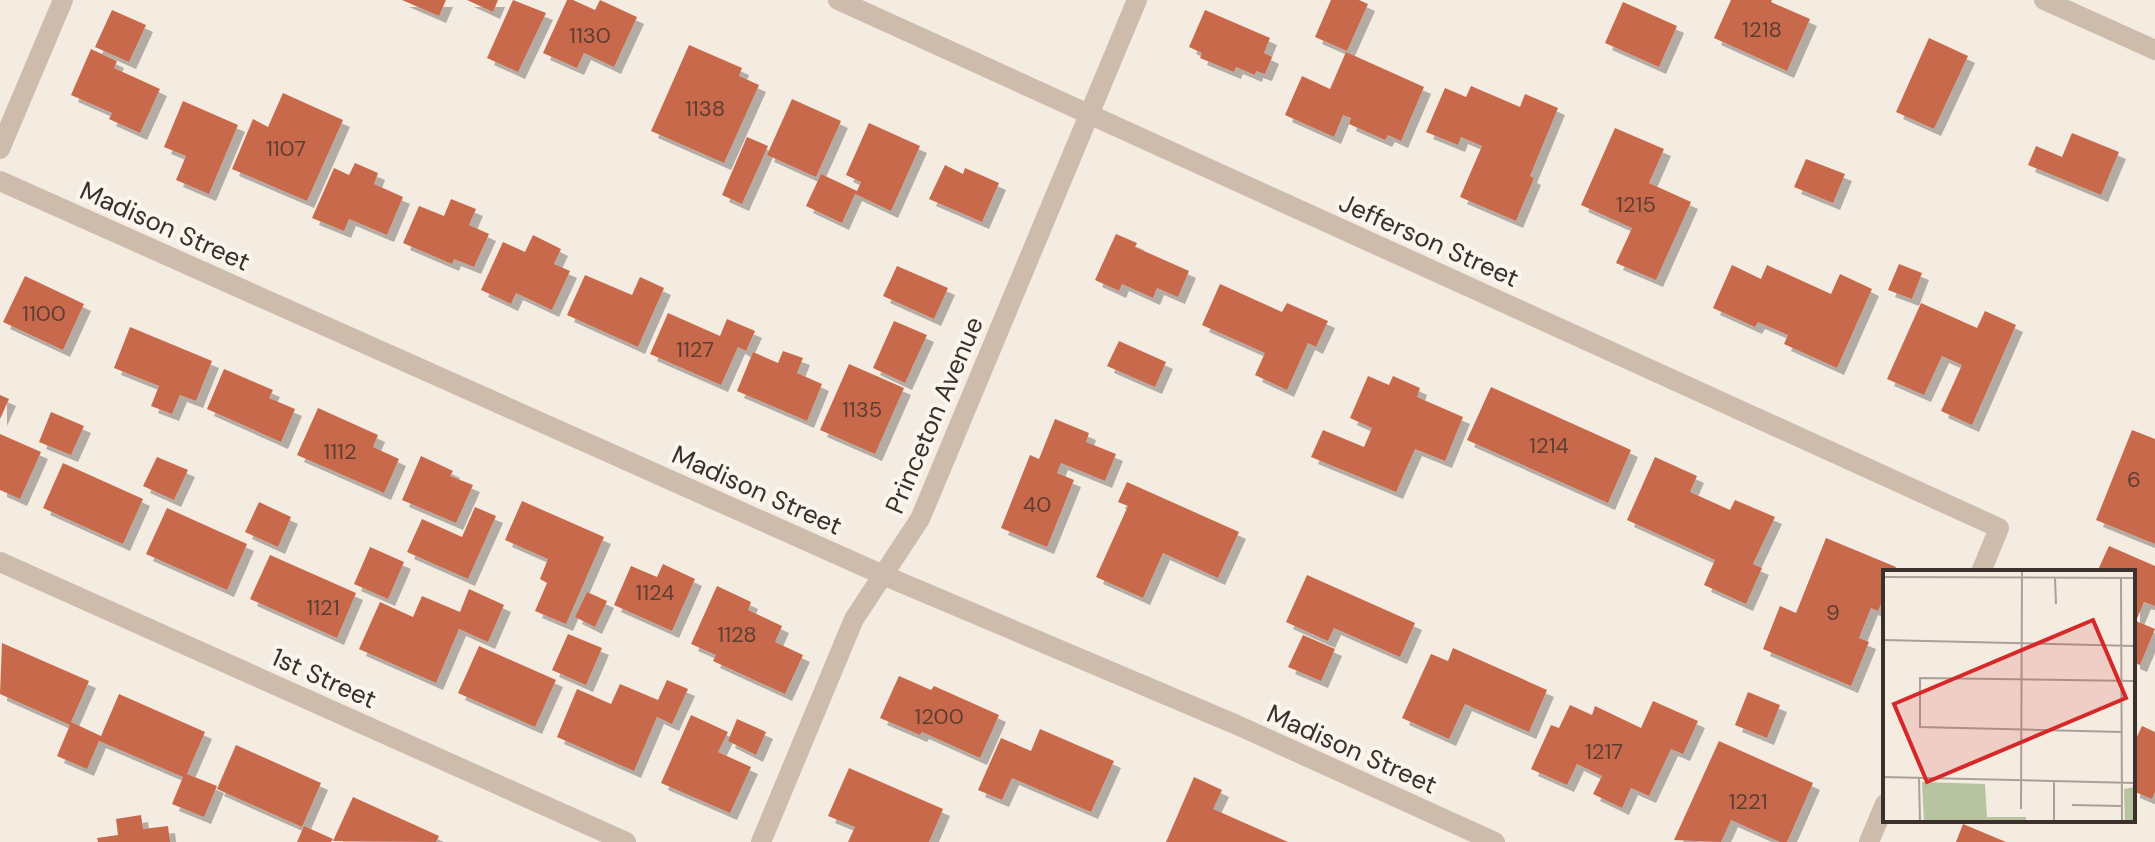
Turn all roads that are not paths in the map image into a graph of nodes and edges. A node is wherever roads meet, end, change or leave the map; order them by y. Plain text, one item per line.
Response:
1 (63, 0) edge
2 (838, 0) edge
3 (1137, 0) edge
4 (2044, 0) edge
5 (2155, 50) edge
6 (1089, 114) junction
7 (0, 149) edge
8 (0, 181) edge
9 (0, 562) edge
10 (1982, 570) edge
11 (883, 575) junction
12 (1883, 809) edge
13 (626, 842) edge
14 (761, 842) edge
15 (1495, 842) edge
16 (1869, 842) edge

1 - 7 street
2 - 6 street, Jefferson Street
3 - 6 street, Princeton Avenue
4 - 5 street
6 - 10 street, Jefferson Street
6 - 11 street, Princeton Avenue
8 - 11 street, Madison Street
9 - 13 street, 1st Street
11 - 14 street, Princeton Avenue
11 - 15 street, Madison Street
12 - 16 street

